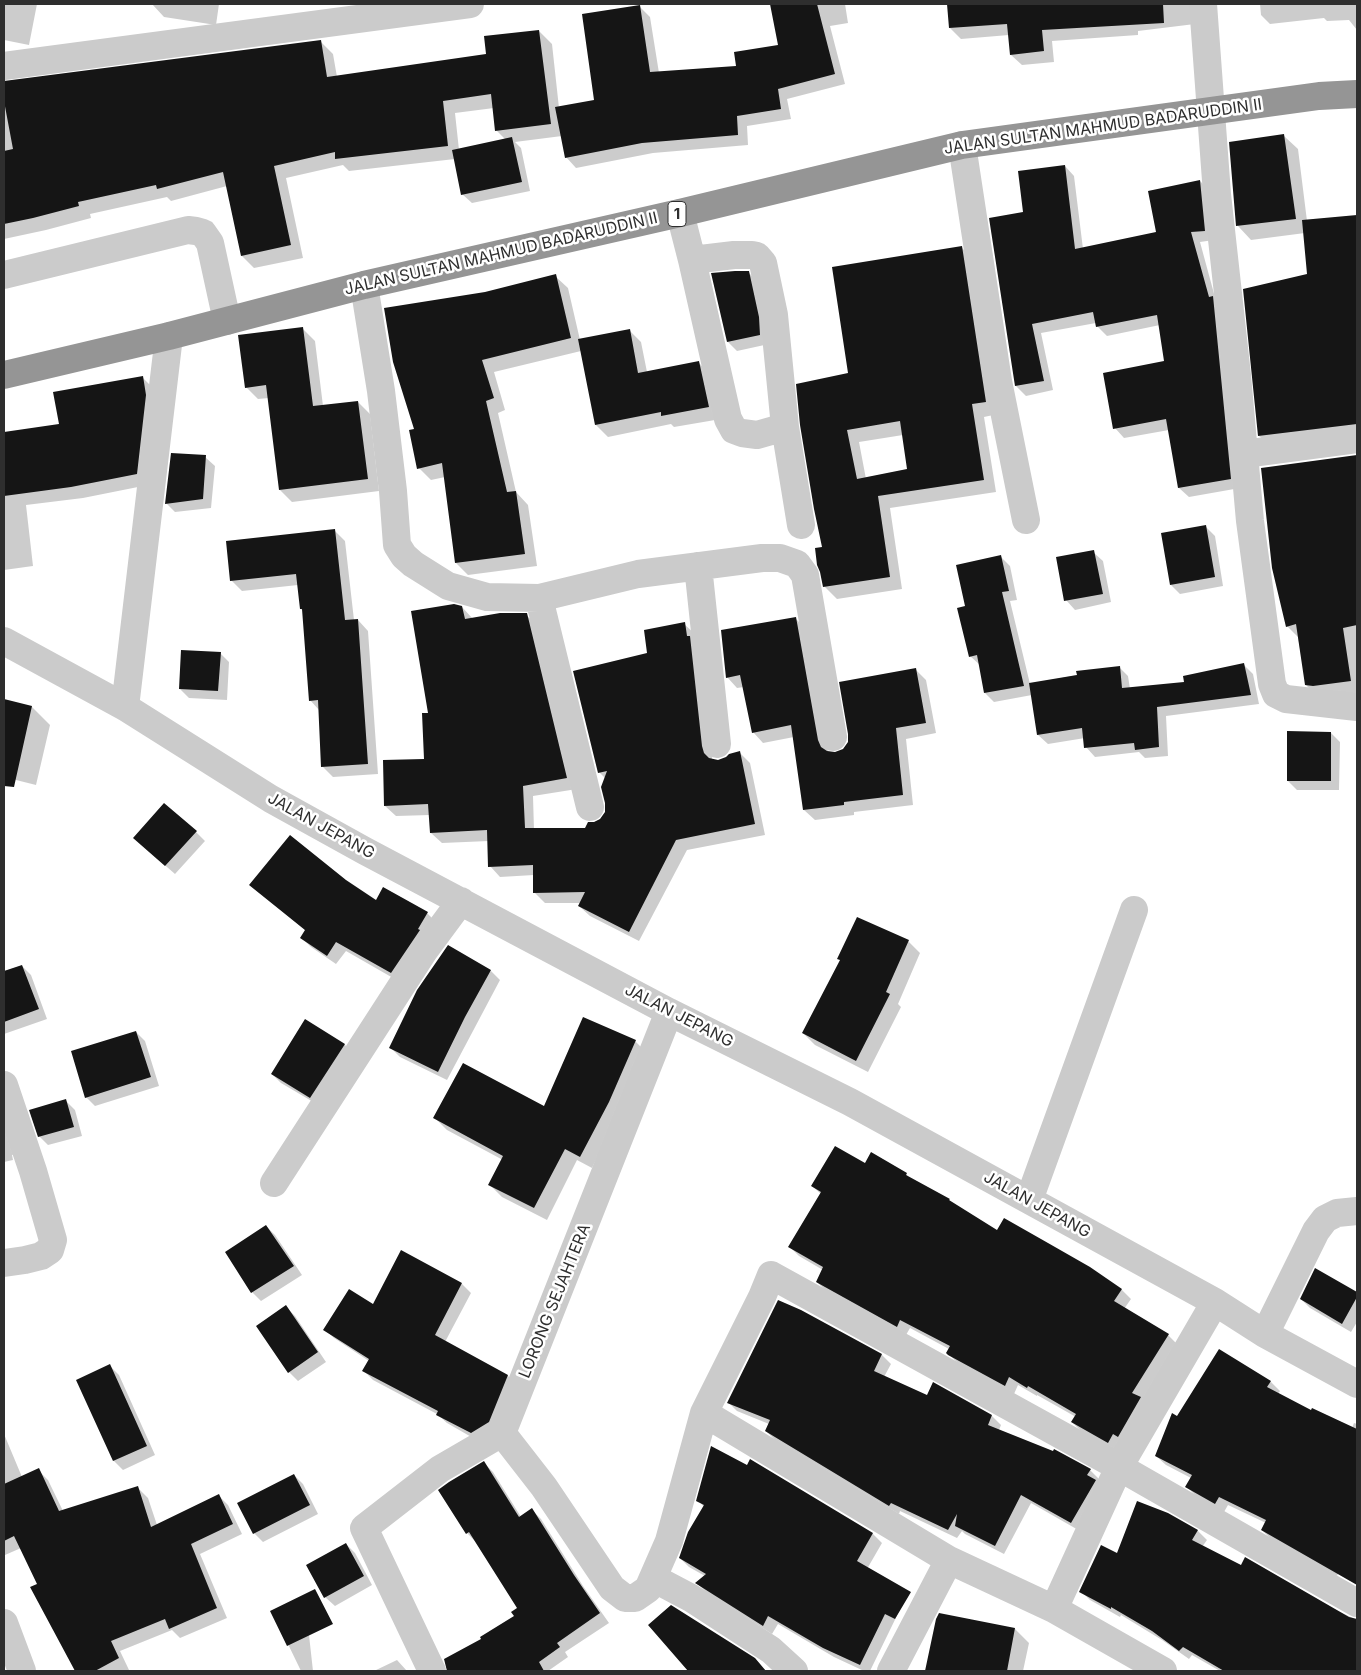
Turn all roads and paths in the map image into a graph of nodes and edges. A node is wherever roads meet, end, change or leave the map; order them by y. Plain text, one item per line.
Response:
1 (470, 4) edge
2 (1203, 4) edge
3 (4, 66) edge
4 (1357, 94) edge
5 (1210, 111) junction
6 (962, 146) junction
7 (680, 214) junction
8 (692, 260) junction
9 (4, 275) edge
10 (364, 285) junction
11 (227, 321) junction
12 (169, 336) junction
13 (4, 375) edge
14 (785, 427) junction
15 (1357, 439) edge
16 (1244, 454) junction
17 (1026, 520) dead end
18 (801, 525) dead end
19 (698, 566) junction
20 (539, 598) junction
21 (4, 641) edge
22 (125, 707) junction
23 (1357, 707) edge
24 (833, 737) dead end
25 (717, 744) dead end
26 (590, 807) dead end
27 (461, 901) junction
28 (1134, 910) dead end
29 (669, 1012) junction
30 (4, 1085) edge
31 (274, 1183) dead end
32 (1028, 1200) junction
33 (1357, 1211) edge
34 (4, 1263) edge
35 (1215, 1302) junction
36 (1265, 1334) junction
37 (1357, 1384) edge
38 (704, 1413) junction
39 (502, 1433) junction
40 (1119, 1467) junction
41 (949, 1560) junction
42 (653, 1578) junction
43 (1357, 1602) edge
44 (1054, 1608) junction
45 (4, 1623) edge
46 (1148, 1668) edge
47 (22, 1671) edge
48 (432, 1671) edge
49 (794, 1671) edge
50 (891, 1671) edge

1 - 3 street
2 - 5 street
4 - 5 highway, JALAN SULTAN MAHMUD BADARUDDIN II / 1
5 - 6 highway, JALAN SULTAN MAHMUD BADARUDDIN II / 1
5 - 16 street
6 - 7 highway, JALAN SULTAN MAHMUD BADARUDDIN II / 1
6 - 17 street
7 - 8 street
7 - 10 highway, JALAN SULTAN MAHMUD BADARUDDIN II / 1
8 - 14 street
8 - 14 street
9 - 11 street
10 - 11 highway, JALAN SULTAN MAHMUD BADARUDDIN II / 1
10 - 20 street
11 - 12 highway, JALAN SULTAN MAHMUD BADARUDDIN II / 1
12 - 13 highway, JALAN SULTAN MAHMUD BADARUDDIN II / 1
12 - 22 street
14 - 18 street
15 - 16 street
16 - 23 street
19 - 20 street
19 - 24 street
19 - 25 street
20 - 26 street
21 - 22 street, JALAN JEPANG
22 - 27 street, JALAN JEPANG
27 - 29 street, JALAN JEPANG
27 - 31 street
28 - 32 street
29 - 32 street, JALAN JEPANG
29 - 39 street, LORONG SEJAHTERA
30 - 34 street
32 - 35 street, JALAN JEPANG
33 - 36 street
35 - 36 street, JALAN JEPANG
35 - 40 street
36 - 37 street, JALAN JEPANG
38 - 40 street
38 - 41 street
38 - 42 street
39 - 42 street
39 - 48 street
40 - 43 street
40 - 44 street
41 - 44 street
41 - 50 street
42 - 49 street
44 - 46 street
45 - 47 street

